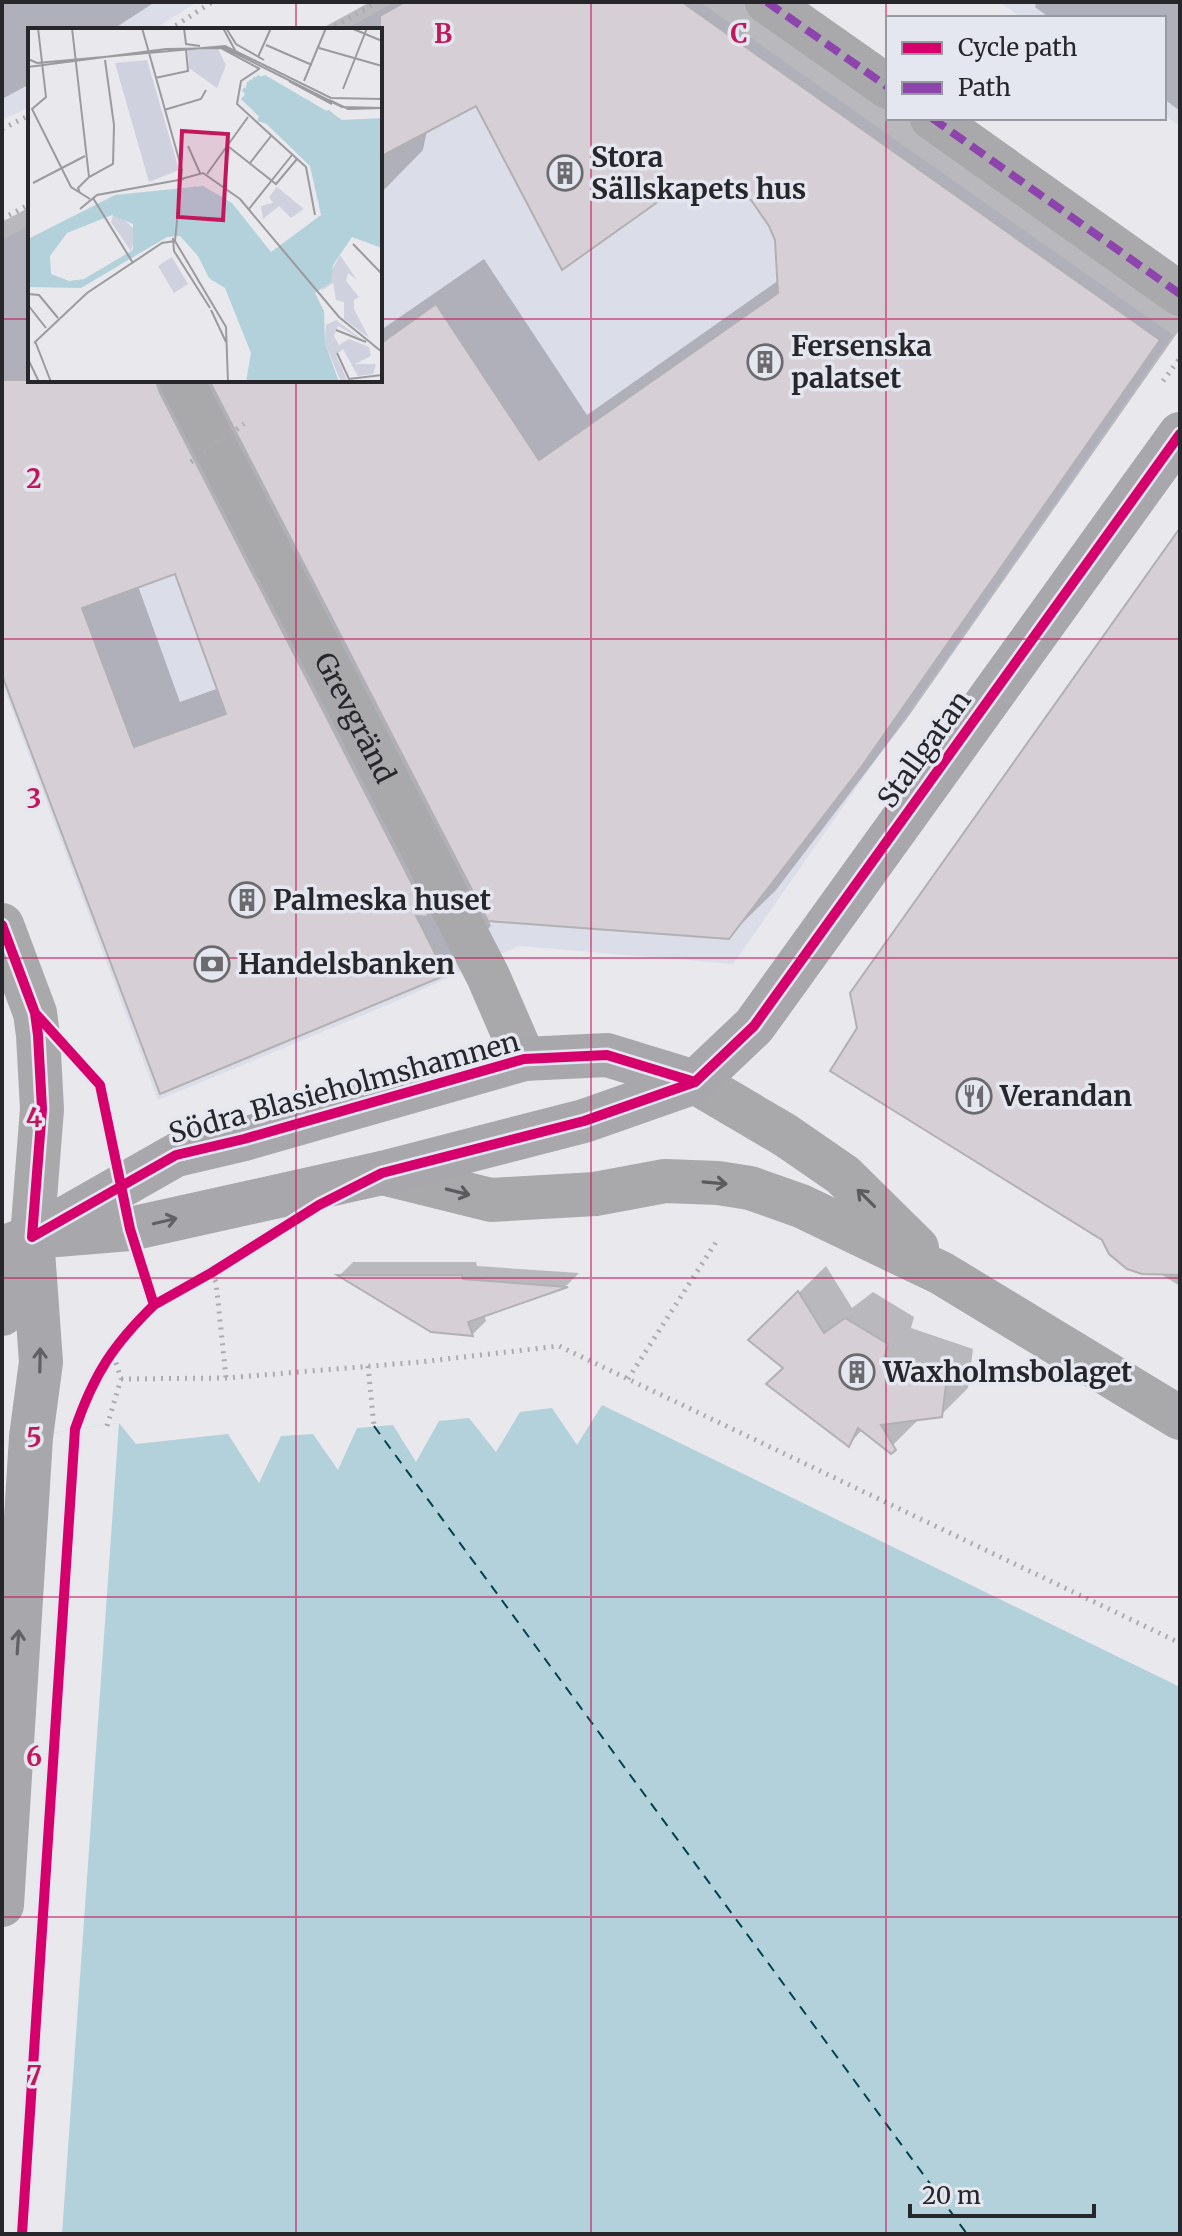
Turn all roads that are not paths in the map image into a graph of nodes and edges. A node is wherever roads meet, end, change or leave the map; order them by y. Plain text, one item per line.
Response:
1 (767, 2) edge
2 (886, 86) edge
3 (935, 120) edge
4 (1180, 294) edge
5 (182, 382) edge
6 (1180, 434) edge
7 (2, 925) edge
8 (524, 1059) junction
9 (695, 1082) junction
10 (382, 1173) junction
11 (17, 1243) edge
12 (941, 1273) junction
13 (2, 1314) edge
14 (1180, 1418) edge
15 (2, 1905) edge

1 - 2 street
3 - 4 street
5 - 8 street, Grevgränd
6 - 9 street, Stallgatan
7 - 11 street
8 - 9 street, Södra Blasieholmshamnen
8 - 11 street, Södra Blasieholmshamnen
9 - 10 street, Södra Blasieholmshamnen
12 -> 9 street, Södra Blasieholmshamnen
11 -> 10 street, Södra Blasieholmshamnen
10 -> 12 street, Södra Blasieholmshamnen
11 - 13 street
15 -> 11 street
12 - 14 street, Södra Blasieholmshamnen

